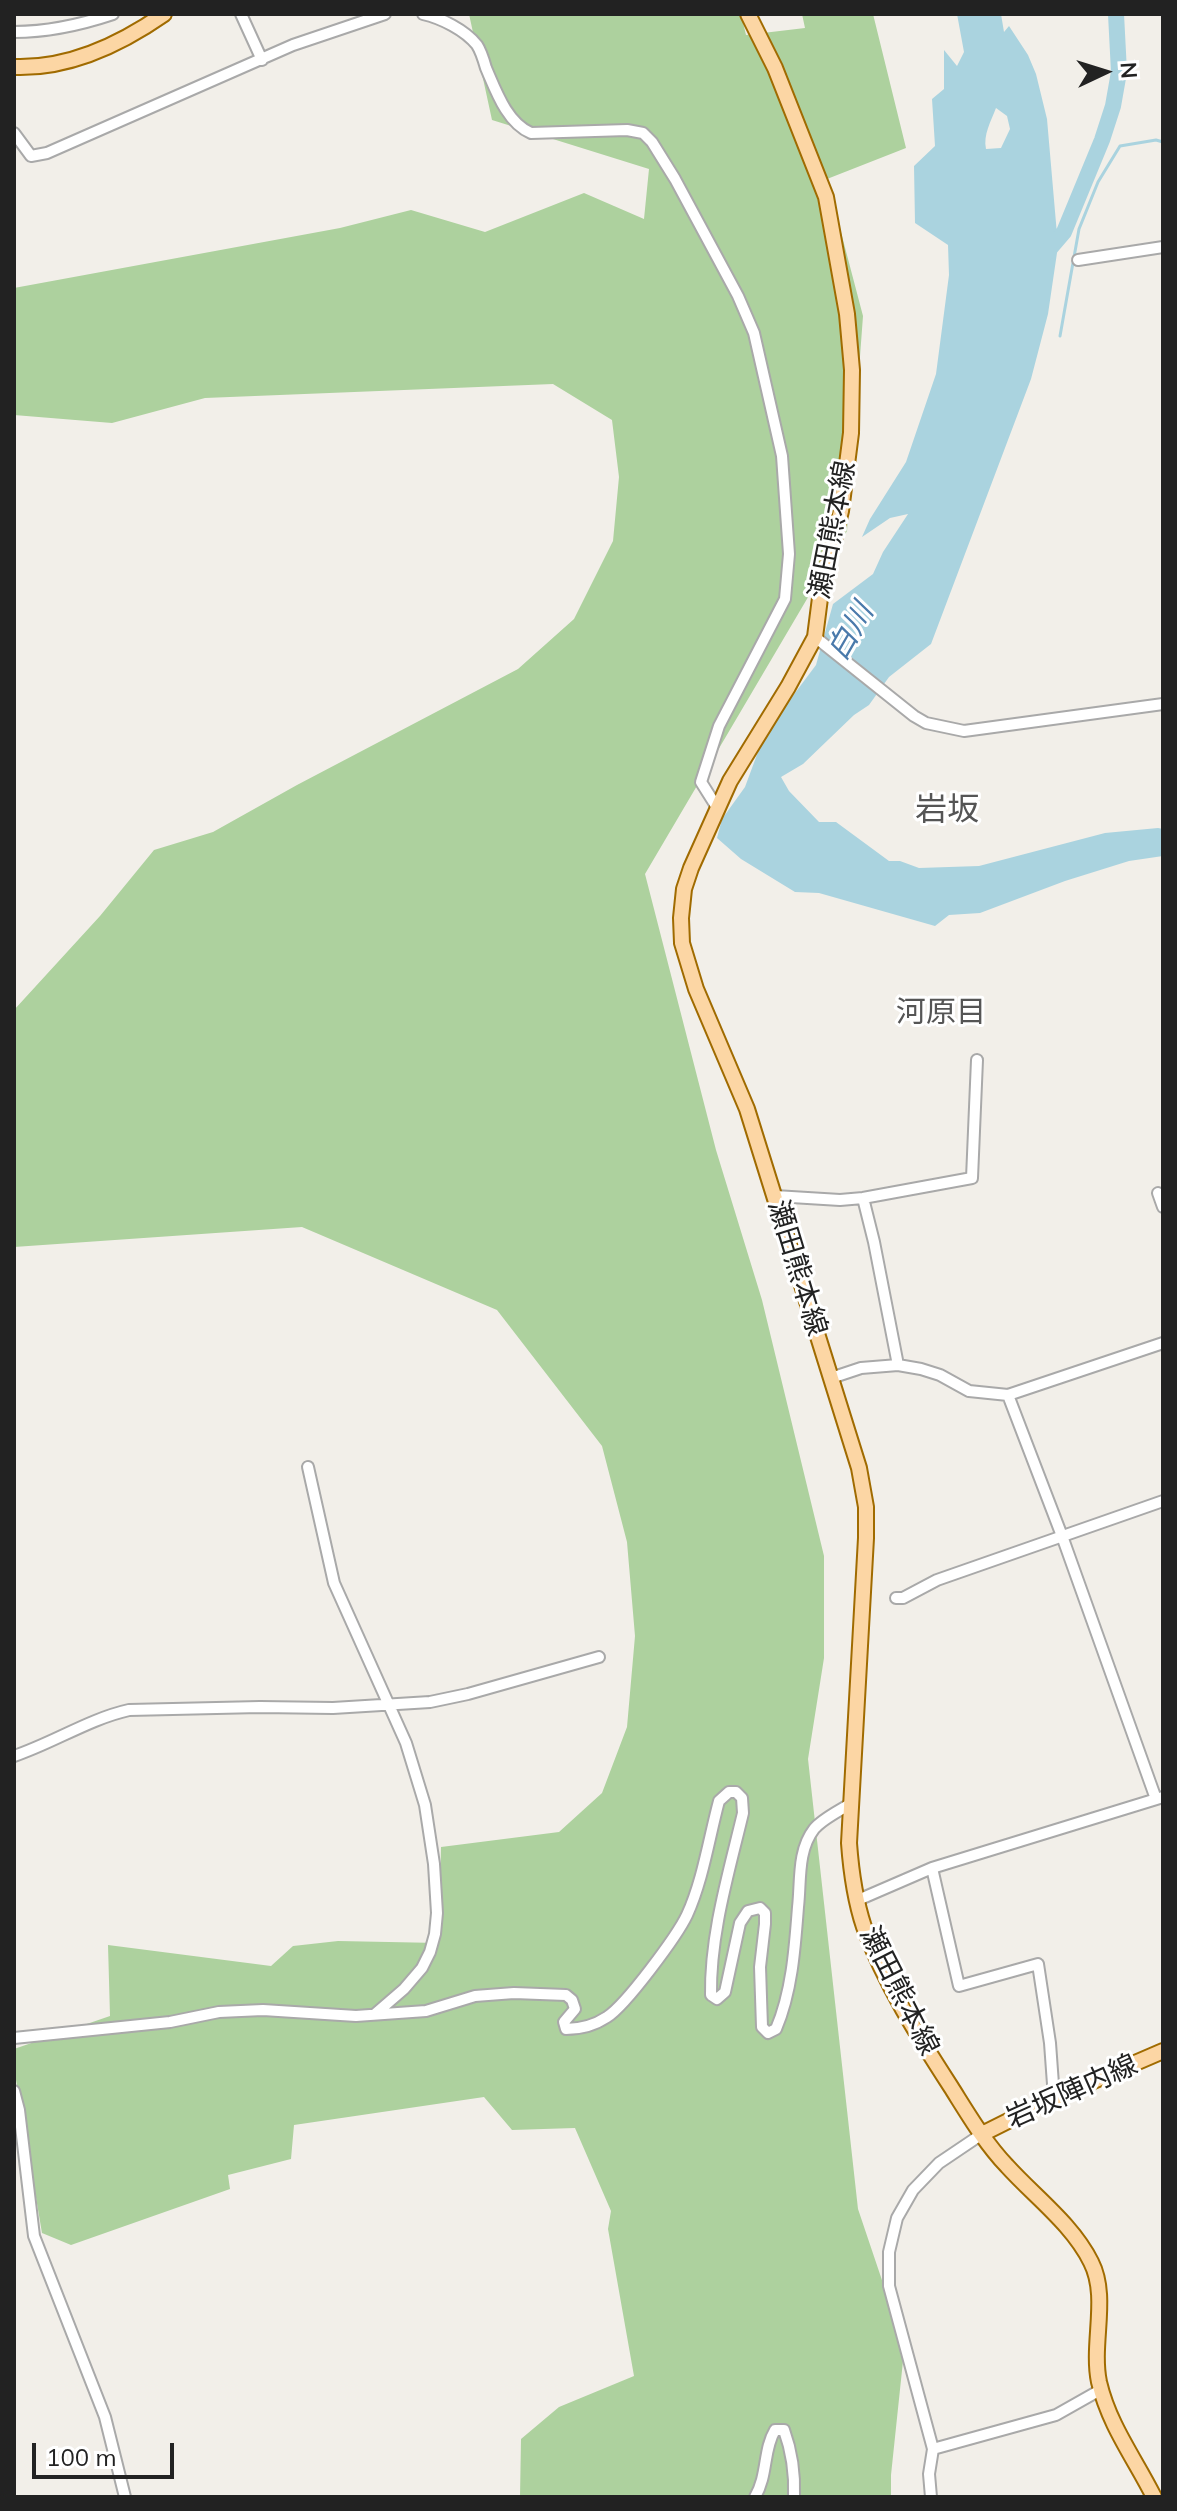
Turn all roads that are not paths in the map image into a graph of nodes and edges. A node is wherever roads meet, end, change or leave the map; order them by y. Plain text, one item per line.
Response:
1 (113, 14) edge
2 (164, 14) edge
3 (241, 14) edge
4 (385, 14) edge
5 (423, 14) edge
6 (748, 14) edge
7 (14, 32) edge
8 (262, 60) junction
9 (14, 67) edge
10 (14, 133) edge
11 (1163, 247) edge
12 (1078, 260) dead end
13 (817, 639) junction
14 (1163, 704) edge
15 (718, 809) junction
16 (977, 1060) dead end
17 (1158, 1193) dead end
18 (775, 1196) junction
19 (863, 1198) junction
20 (1163, 1207) edge
21 (1163, 1343) edge
22 (898, 1365) junction
23 (831, 1378) junction
24 (1008, 1395) junction
25 (308, 1467) dead end
26 (1163, 1501) edge
27 (1062, 1536) junction
28 (896, 1598) dead end
29 (599, 1657) dead end
30 (390, 1706) junction
31 (14, 1756) edge
32 (1160, 1798) edge
33 (850, 1804) junction
34 (932, 1868) junction
35 (858, 1900) junction
36 (375, 2014) junction
37 (14, 2038) edge
38 (1163, 2051) edge
39 (14, 2091) edge
40 (1054, 2098) junction
41 (982, 2134) junction
42 (1102, 2389) junction
43 (933, 2449) junction
44 (125, 2497) edge
45 (755, 2497) edge
46 (794, 2497) edge
47 (931, 2497) edge
48 (1154, 2497) edge

1 - 7 street
2 - 9 main road
3 - 8 street
4 - 8 street
5 - 15 street
6 - 13 main road, 瀬田熊本線
8 - 10 street
11 - 12 street
13 - 14 street
13 - 15 main road, 瀬田熊本線
15 - 18 main road, 瀬田熊本線
16 - 19 street
17 - 20 street
18 - 19 street
18 - 23 main road, 瀬田熊本線
19 - 22 street
21 - 24 street
22 - 23 street
22 - 24 street
23 - 33 main road, 瀬田熊本線
24 - 27 street
25 - 30 street
26 - 27 street
27 - 28 street
27 - 32 street
29 - 30 street
30 - 31 street
30 - 36 street
32 - 34 street
33 - 35 main road, 瀬田熊本線
33 - 36 street
34 - 35 street
34 - 40 street
35 - 41 main road, 瀬田熊本線
36 - 37 street
38 - 40 main road, 岩坂陣内線
39 - 44 street
40 - 41 main road, 岩坂陣内線
41 - 42 main road, 瀬田熊本線
41 - 43 street
42 - 43 street
42 - 48 main road, 瀬田熊本線
43 - 47 street
45 - 46 street

